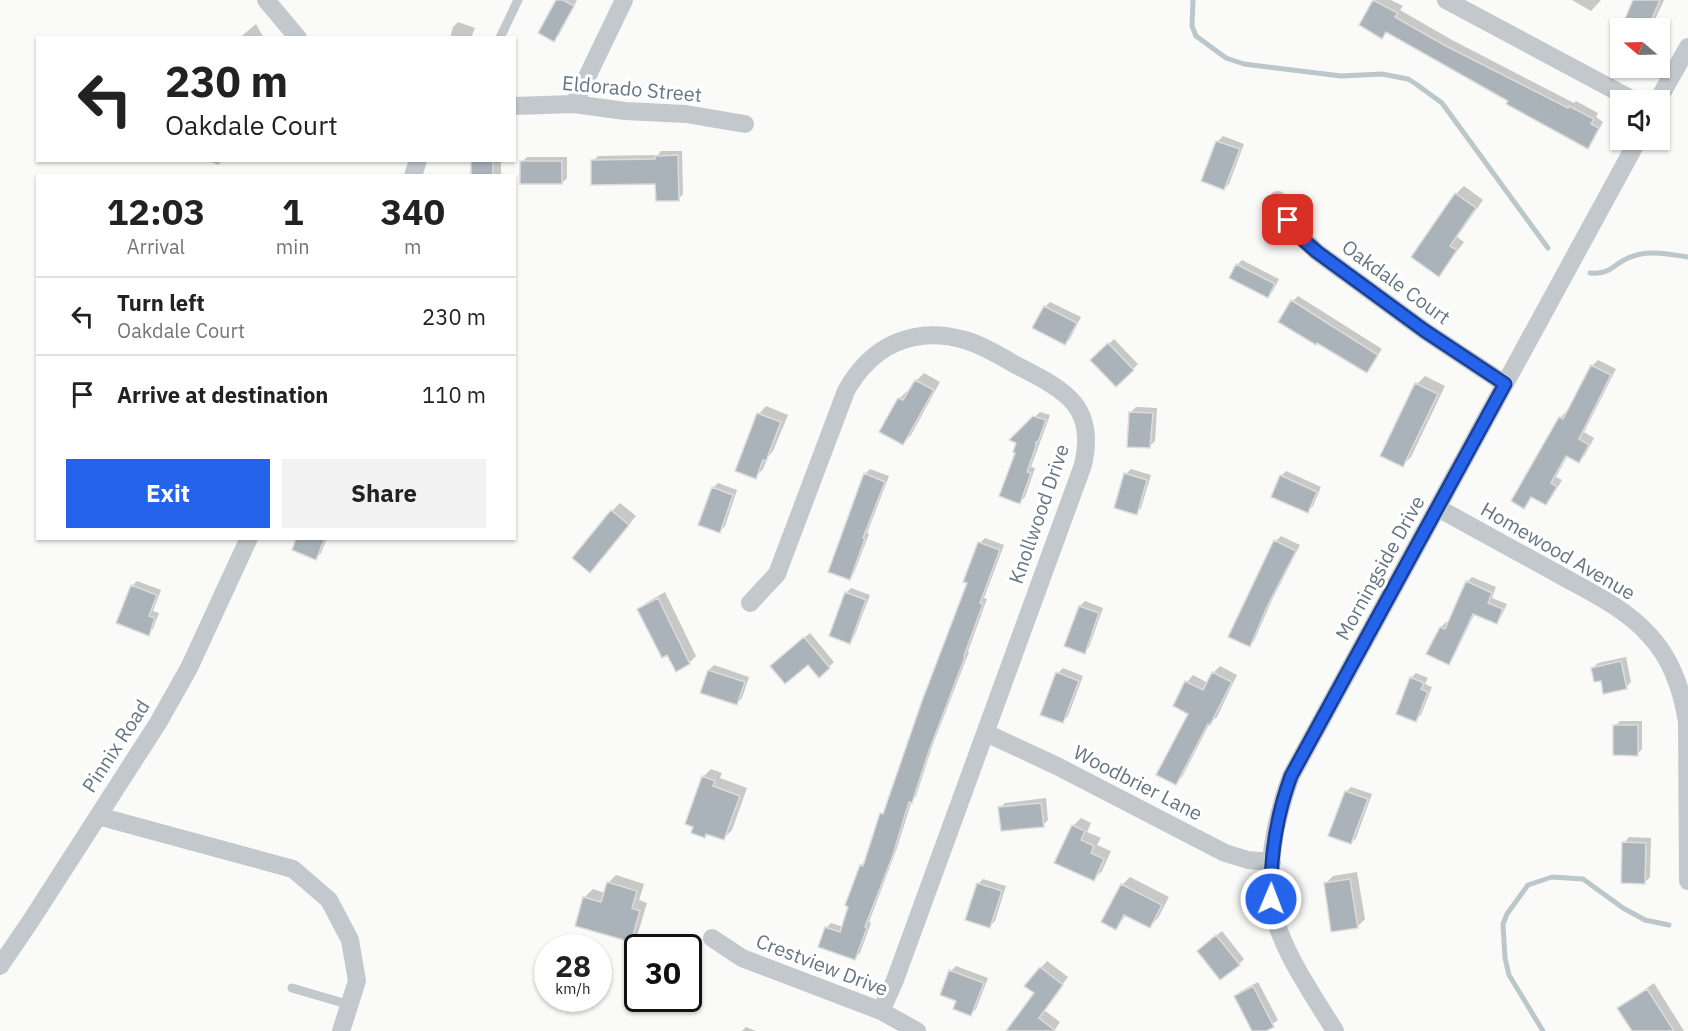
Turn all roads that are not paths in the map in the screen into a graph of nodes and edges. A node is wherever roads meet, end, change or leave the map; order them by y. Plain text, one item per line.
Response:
1 (266, 0) edge
2 (518, 0) edge
3 (624, 0) edge
4 (1446, 0) edge
5 (296, 36) edge
6 (501, 36) edge
7 (1688, 47) edge
8 (1614, 90) edge
9 (1664, 90) edge
10 (574, 104) junction
11 (516, 106) edge
12 (745, 124) dead end
13 (1633, 150) edge
14 (1278, 200) dead end
15 (1505, 384) junction
16 (1438, 508) junction
17 (248, 540) edge
18 (750, 603) dead end
19 (986, 733) junction
20 (98, 816) junction
21 (1272, 862) junction
22 (1688, 881) edge
23 (712, 938) dead end
24 (0, 966) edge
25 (292, 988) dead end
26 (350, 1005) junction
27 (881, 1011) junction
28 (341, 1031) edge
29 (917, 1031) edge
30 (1335, 1031) edge

1 - 5 street
2 - 6 lane
3 - 10 street
4 - 8 street
7 - 9 street
10 - 11 street, Eldorado Street
10 - 12 street, Eldorado Street
13 - 15 street, Morningside Drive
14 - 15 street, Oakdale Court
15 - 16 street, Morningside Drive
16 - 21 street, Morningside Drive
16 - 22 street, Homewood Avenue
17 - 20 street, Pinnix Road
18 - 19 street, Knollwood Drive
19 - 21 street, Woodbrier Lane
19 - 27 street, Knollwood Drive
20 - 24 street, Pinnix Road
20 - 26 street
21 - 30 street, Morningside Drive
23 - 27 street, Crestview Drive
25 - 26 lane
26 - 28 street
27 - 29 street, Crestview Drive

